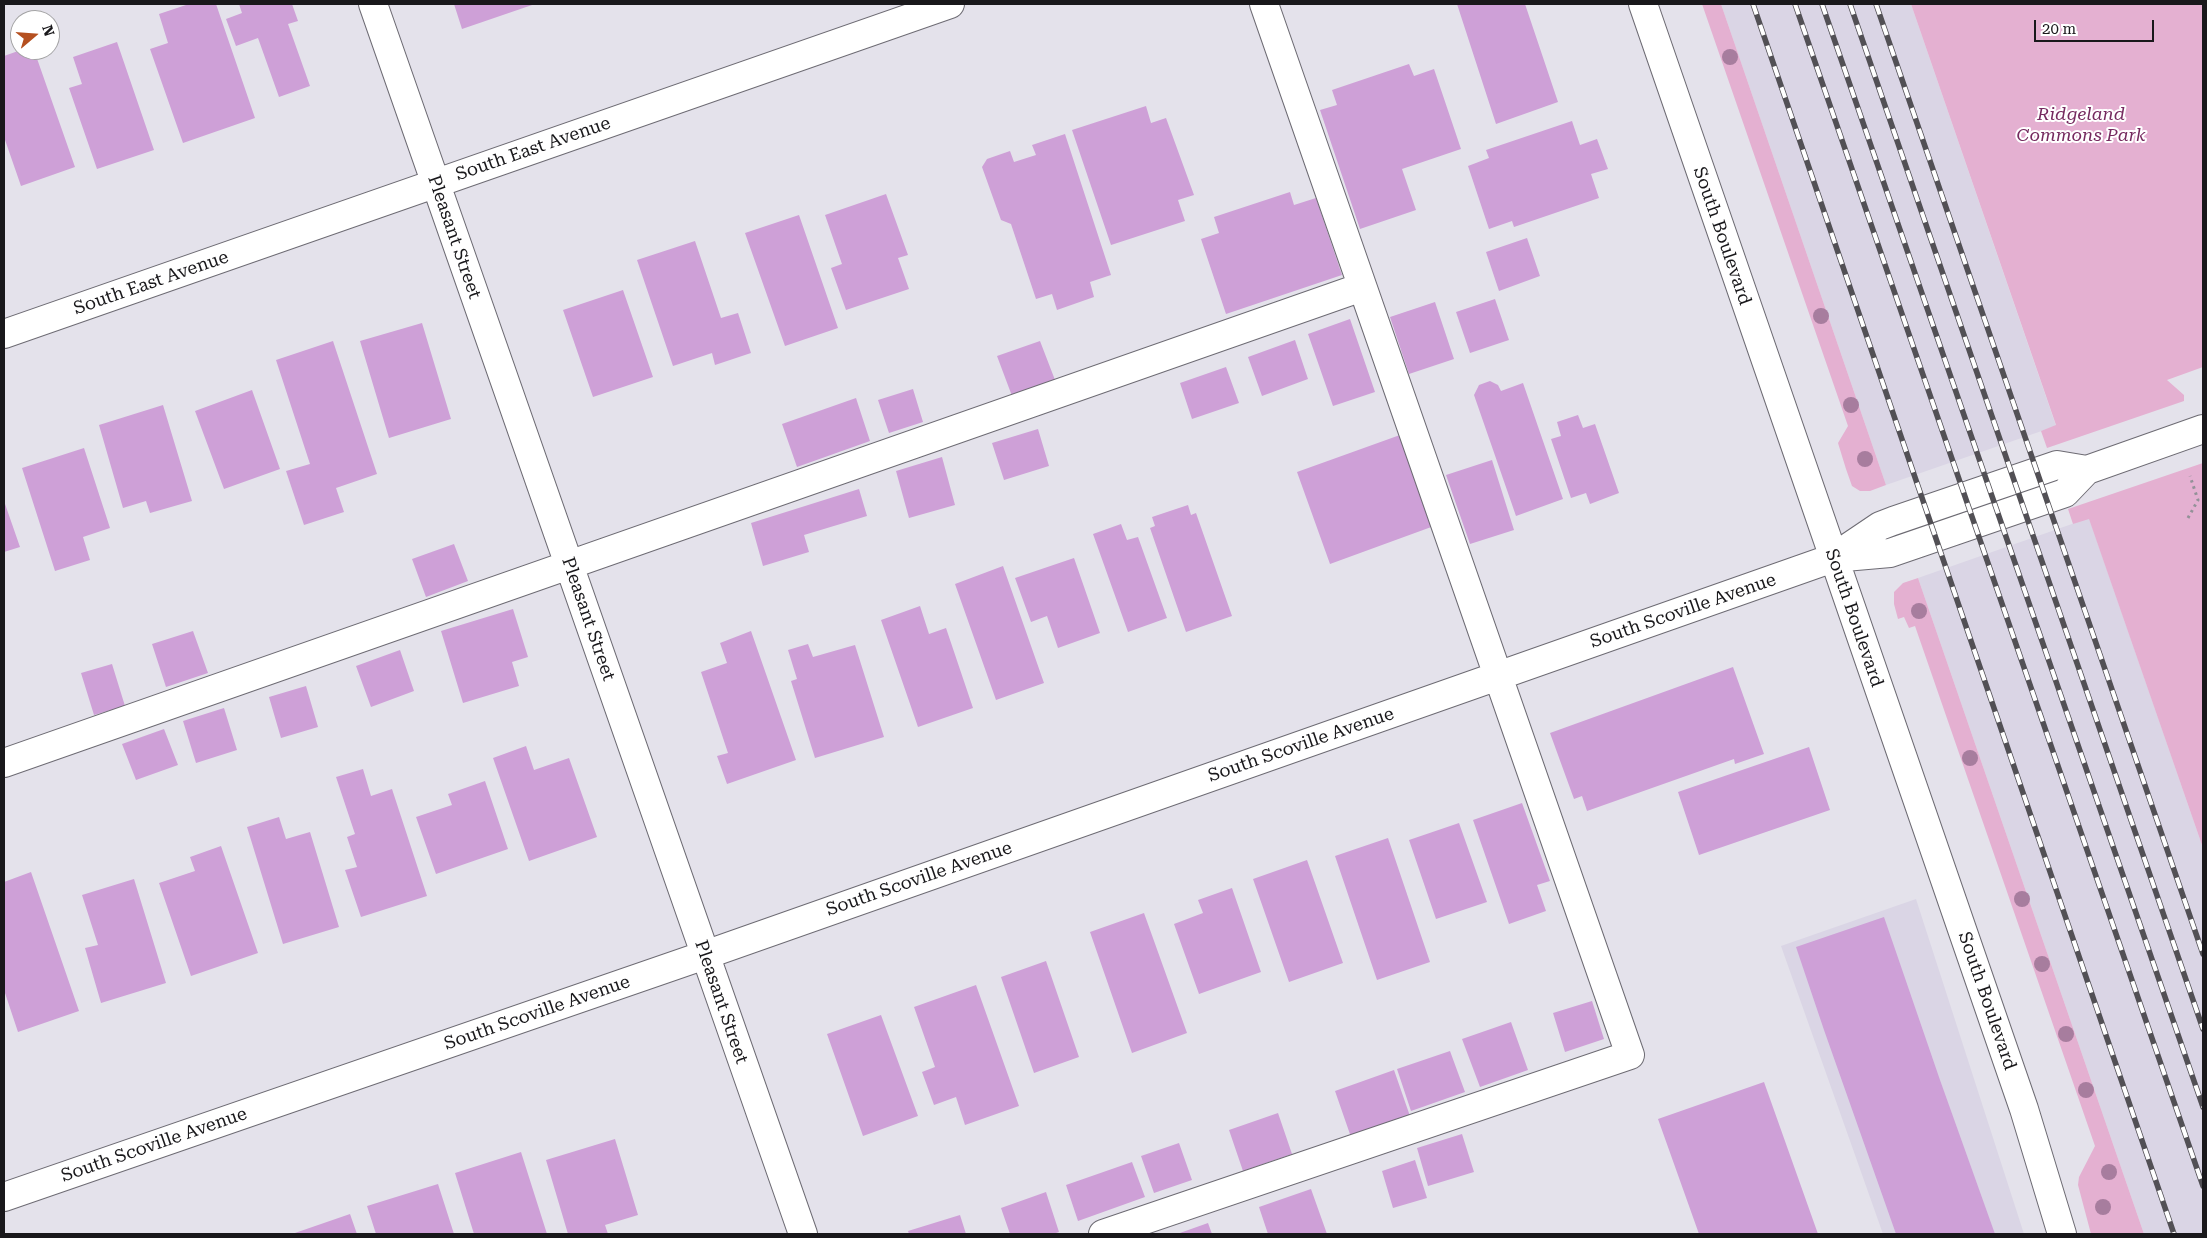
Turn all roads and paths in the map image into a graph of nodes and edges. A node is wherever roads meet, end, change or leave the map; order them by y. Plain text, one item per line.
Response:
1 (373, 4) edge
2 (950, 4) edge
3 (1264, 4) edge
4 (1643, 4) edge
5 (436, 183) junction
6 (1362, 287) junction
7 (4, 334) edge
8 (2203, 429) edge
9 (2190, 476) dead end
10 (2188, 518) dead end
11 (1833, 558) junction
12 (569, 565) junction
13 (1498, 676) junction
14 (4, 763) edge
15 (704, 955) junction
16 (4, 1197) edge
17 (803, 1234) edge
18 (1104, 1234) edge
19 (2062, 1234) edge

1 - 5 street, Pleasant Street
2 - 5 street, South East Avenue
3 - 6 street
4 - 11 street, South Boulevard
5 - 7 street, South East Avenue
5 - 12 street, Pleasant Street
6 - 12 street
6 - 13 street
8 - 11 street, South Scoville Avenue
9 - 10 path
11 - 13 street, South Scoville Avenue
11 - 19 street, South Boulevard
12 - 14 street
12 - 15 street, Pleasant Street
13 - 15 street, South Scoville Avenue
13 - 18 street
15 - 16 street, South Scoville Avenue
15 - 17 street, Pleasant Street

